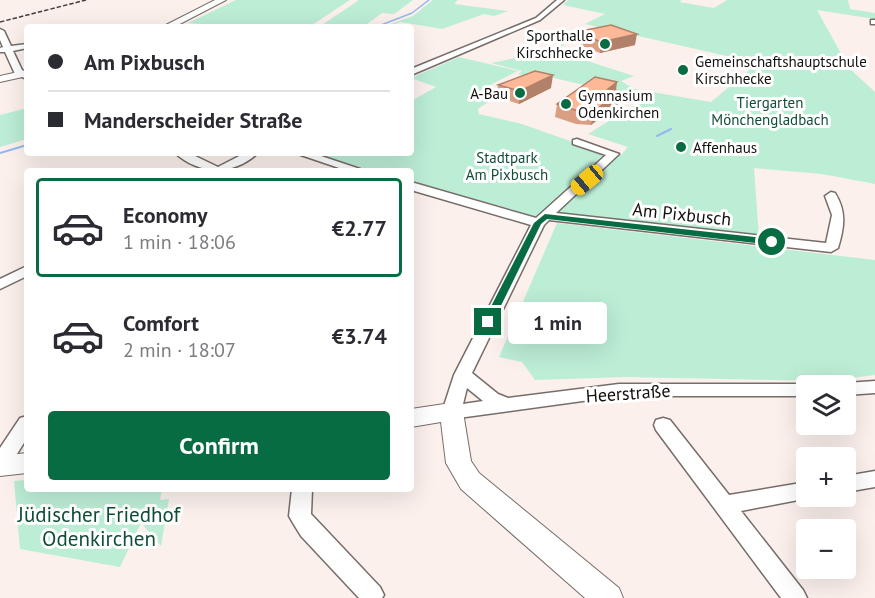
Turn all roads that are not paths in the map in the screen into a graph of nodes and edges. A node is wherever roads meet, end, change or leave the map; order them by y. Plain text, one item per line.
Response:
1 (222, 0) edge
2 (561, 0) edge
3 (173, 24) edge
4 (0, 31) edge
5 (24, 46) edge
6 (4, 49) edge
7 (414, 71) edge
8 (24, 74) edge
9 (24, 74) edge
10 (0, 79) edge
11 (577, 142) dead end
12 (186, 156) edge
13 (247, 156) edge
14 (310, 156) edge
15 (212, 168) edge
16 (224, 168) edge
17 (350, 168) edge
18 (414, 187) edge
19 (831, 196) dead end
20 (541, 220) junction
21 (24, 272) edge
22 (0, 285) edge
23 (463, 375) junction
24 (875, 387) edge
25 (856, 388) edge
26 (796, 390) edge
27 (509, 405) junction
28 (451, 412) junction
29 (414, 418) edge
30 (663, 425) dead end
31 (24, 428) edge
32 (24, 463) edge
33 (0, 465) edge
34 (875, 479) edge
35 (856, 482) edge
36 (302, 492) edge
37 (796, 493) edge
38 (725, 505) junction
39 (372, 595) dead end
40 (608, 598) edge
41 (795, 598) edge

1 - 3 main road
2 - 7 street
4 - 6 street
5 - 6 street
6 - 8 street
9 - 10 main road
11 - 20 street
12 - 15 street
13 - 16 street
14 - 17 street
18 - 20 street, Am Pixbusch
19 - 20 street, Am Pixbusch
20 - 23 street
21 - 22 street
23 - 27 street
23 - 28 street
24 - 25 street
26 - 27 street, Heerstraße
27 - 28 street, Heerstraße
28 - 29 main road
28 - 40 main road
30 - 38 street
31 - 33 street
32 - 33 main road
34 - 35 street
36 - 39 street
37 - 38 street
38 - 41 street

